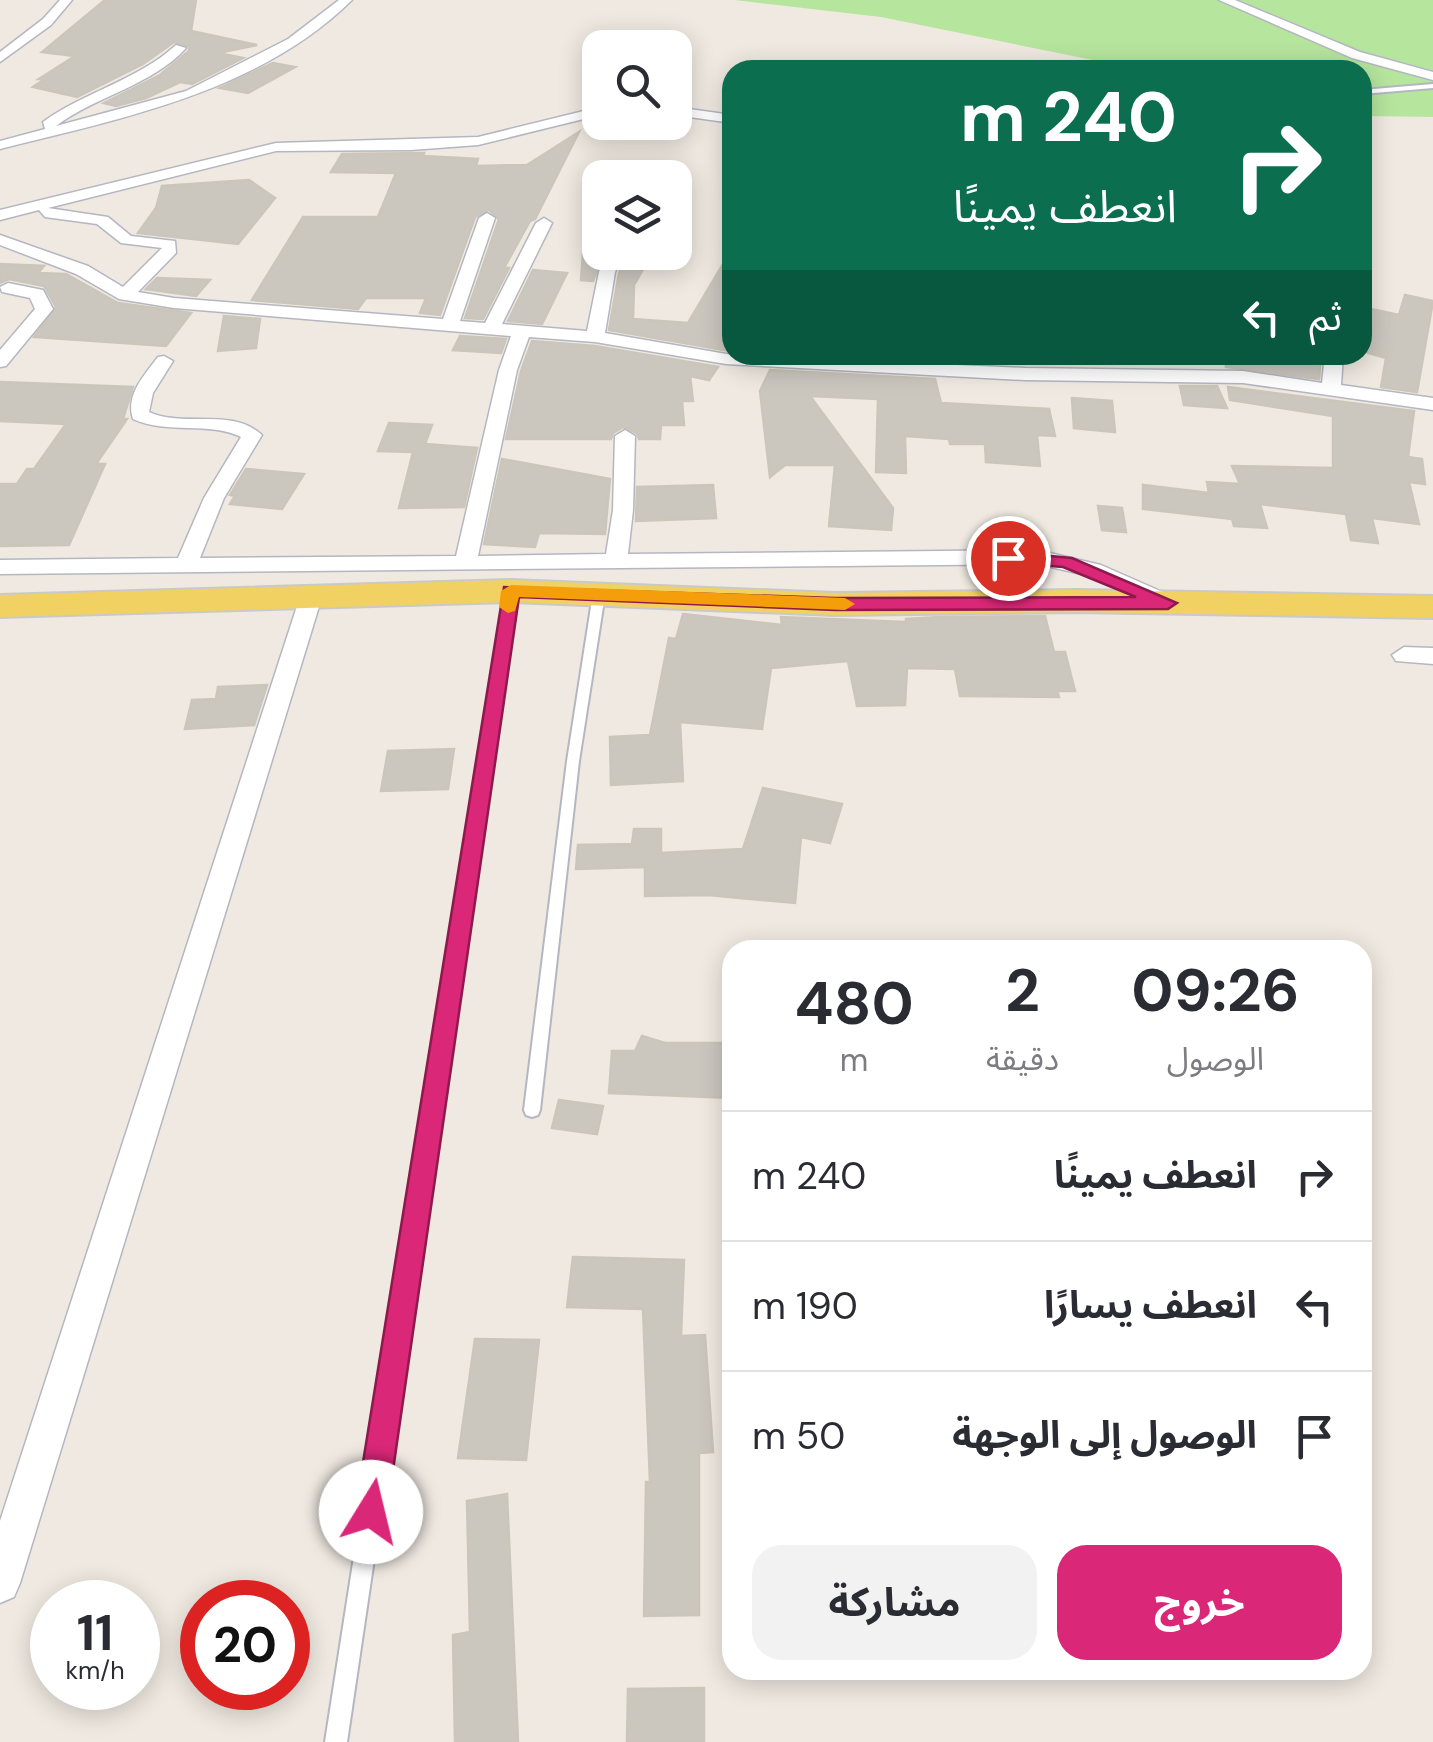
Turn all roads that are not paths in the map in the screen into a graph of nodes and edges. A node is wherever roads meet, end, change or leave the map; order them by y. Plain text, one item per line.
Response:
1 (66, 0) edge
2 (346, 0) edge
3 (1225, 0) edge
4 (180, 48) dead end
5 (0, 58) edge
6 (1433, 76) edge
7 (1433, 86) edge
8 (1372, 91) edge
9 (692, 113) edge
10 (582, 114) edge
11 (722, 118) edge
12 (35, 135) junction
13 (0, 144) edge
14 (23, 210) junction
15 (0, 215) edge
16 (487, 218) dead end
17 (544, 223) dead end
18 (0, 240) edge
19 (608, 270) edge
20 (8, 288) dead end
21 (125, 294) junction
22 (449, 327) junction
23 (491, 329) junction
24 (522, 331) junction
25 (595, 337) junction
26 (722, 359) edge
27 (164, 360) dead end
28 (0, 362) edge
29 (945, 365) edge
30 (1113, 365) edge
31 (1190, 365) edge
32 (1333, 365) edge
33 (1112, 376) junction
34 (1331, 388) junction
35 (1433, 404) edge
36 (625, 436) dead end
37 (616, 560) junction
38 (466, 562) junction
39 (186, 565) junction
40 (132, 566) junction
41 (0, 567) edge
42 (511, 591) junction
43 (598, 594) junction
44 (310, 600) junction
45 (1168, 603) junction
46 (114, 604) junction
47 (0, 606) edge
48 (1433, 606) edge
49 (1404, 655) dead end
50 (1433, 656) edge
51 (532, 1110) dead end
52 (0, 1583) edge
53 (336, 1742) edge

1 - 5 street
2 - 12 street
3 - 6 street
4 - 12 street
7 - 8 lane
9 - 11 street
10 - 14 street
12 - 13 street
14 - 15 street
14 - 21 street
16 - 22 street
17 - 23 street
18 - 21 street
19 - 25 street
20 - 28 street
21 - 22 street
22 - 23 street
23 - 24 street
24 - 25 street
24 - 38 street
25 - 26 street
27 - 39 street
29 - 33 street
30 - 33 street
31 - 33 street
31 - 34 street
32 - 34 street
34 - 35 street
36 - 37 street
37 - 38 street
37 - 45 street
38 - 39 street
39 - 40 street
40 - 41 street
40 - 46 street
42 - 43 main road
42 - 44 main road
42 - 53 lane
43 - 45 main road
43 - 51 lane
44 - 46 main road
44 - 52 street
45 - 48 main road
46 - 47 main road
49 - 50 street

